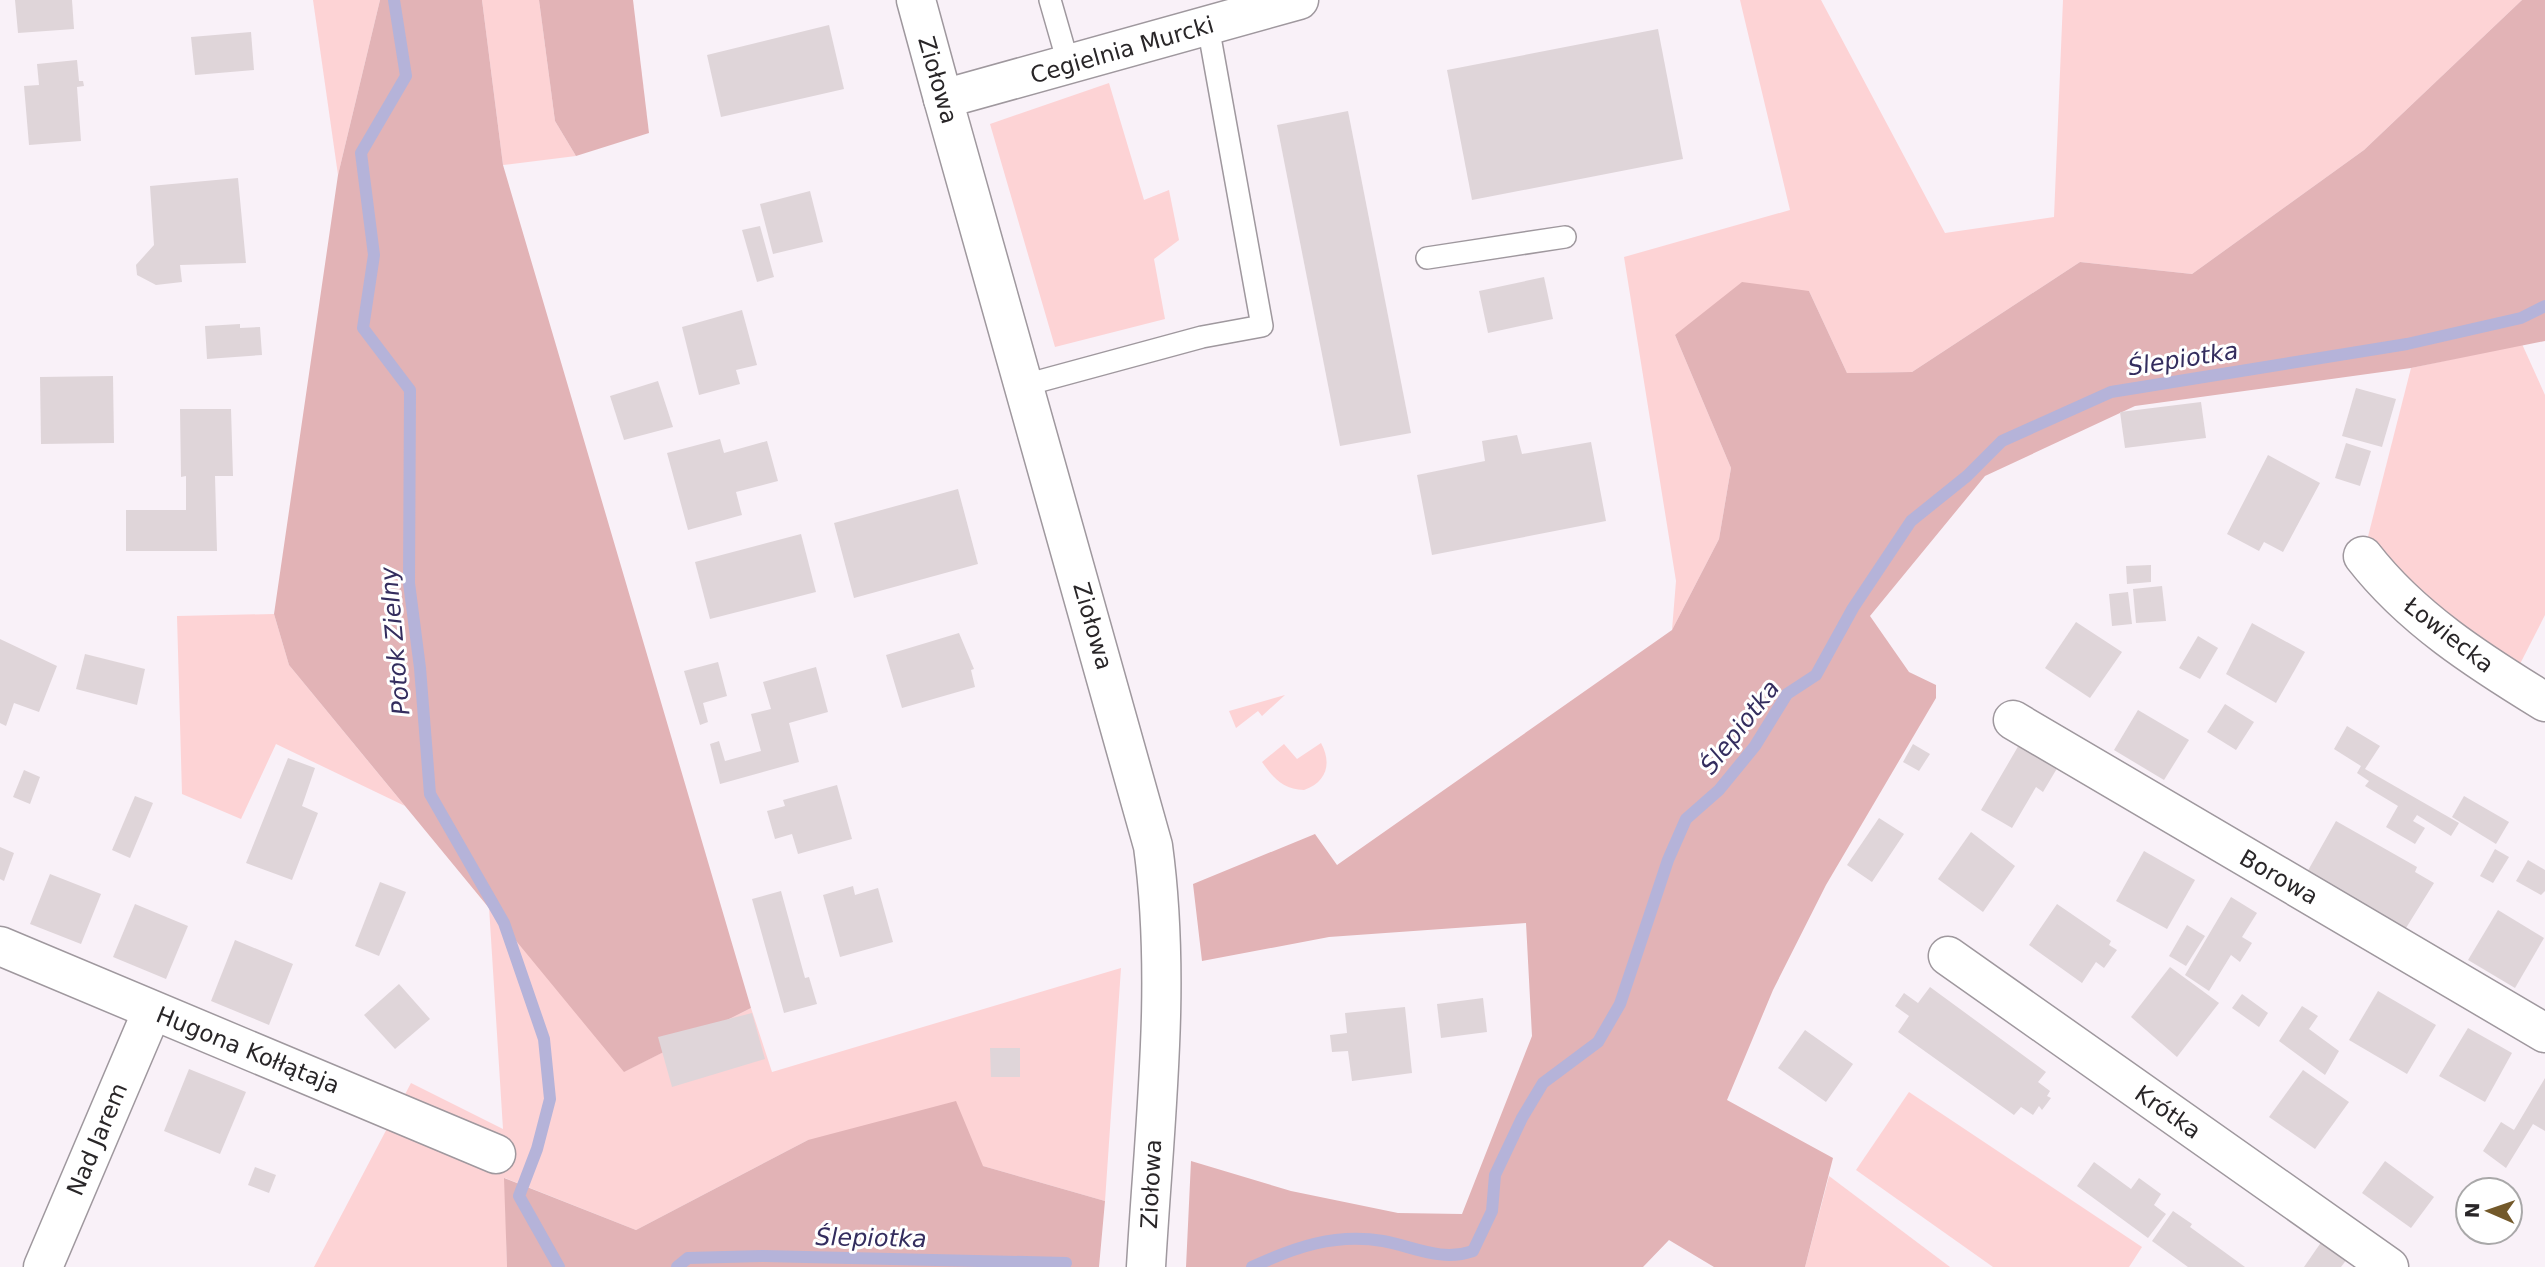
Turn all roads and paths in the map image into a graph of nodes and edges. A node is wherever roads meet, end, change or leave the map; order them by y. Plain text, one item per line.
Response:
1 (916, 0) edge
2 (1050, 0) edge
3 (1299, 0) edge
4 (1208, 26) junction
5 (1069, 66) junction
6 (943, 99) junction
7 (1565, 237) dead end
8 (1427, 258) dead end
9 (1025, 385) junction
10 (2363, 556) dead end
11 (2545, 702) edge
12 (2013, 720) dead end
13 (0, 946) edge
14 (1948, 957) dead end
15 (152, 1011) junction
16 (2545, 1033) edge
17 (496, 1154) dead end
18 (43, 1267) edge
19 (1146, 1267) edge
20 (2389, 1267) edge

1 - 6 street, Ziołowa
2 - 5 lane
3 - 4 street, Cegielnia Murcki
4 - 5 street, Cegielnia Murcki
4 - 9 lane
5 - 6 street, Cegielnia Murcki
6 - 9 street, Ziołowa
7 - 8 lane
9 - 19 street, Ziołowa
10 - 11 street, Łowiecka
12 - 16 street, Borowa
13 - 15 street, Hugona Kołłątaja
14 - 20 street, Krótka
15 - 17 street, Hugona Kołłątaja
15 - 18 street, Nad Jarem

